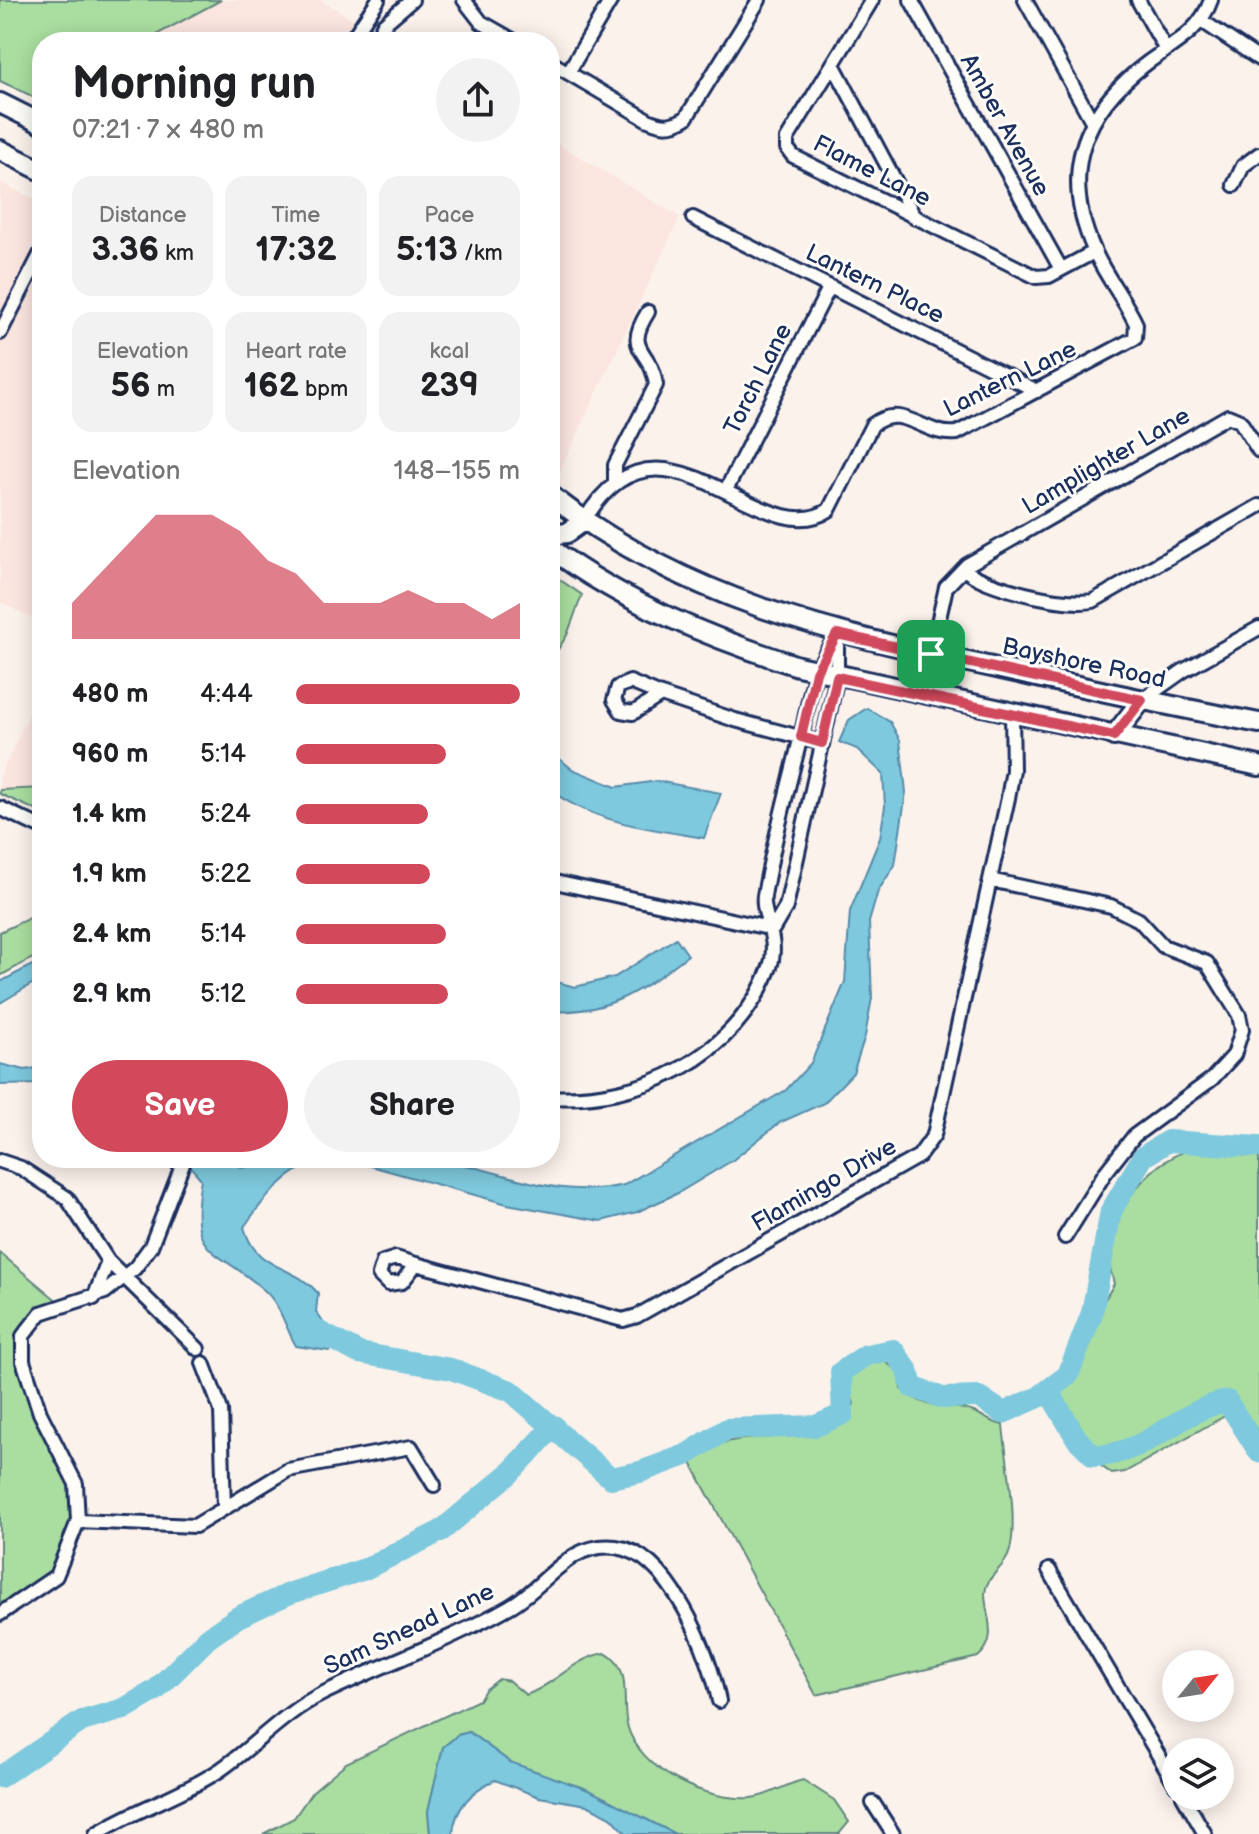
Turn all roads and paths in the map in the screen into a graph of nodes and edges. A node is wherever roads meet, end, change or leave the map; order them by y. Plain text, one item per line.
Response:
1 (378, 0) edge
2 (412, 0) edge
3 (464, 0) edge
4 (611, 0) edge
5 (759, 0) edge
6 (872, 0) edge
7 (911, 0) edge
8 (1025, 0) edge
9 (1138, 0) edge
10 (1211, 0) edge
11 (1202, 21) junction
12 (357, 32) edge
13 (380, 32) edge
14 (498, 32) edge
15 (1166, 50) junction
16 (1259, 59) edge
17 (833, 64) junction
18 (560, 67) edge
19 (569, 71) junction
20 (0, 103) edge
21 (32, 119) edge
22 (1092, 121) junction
23 (0, 150) edge
24 (1259, 154) edge
25 (32, 166) edge
26 (1234, 185) dead end
27 (693, 218) dead end
28 (915, 218) junction
29 (1094, 252) junction
30 (1061, 269) junction
31 (32, 271) edge
32 (829, 288) junction
33 (648, 312) dead end
34 (0, 333) edge
35 (1037, 391) junction
36 (1259, 451) edge
37 (615, 484) junction
38 (726, 490) junction
39 (560, 503) edge
40 (1259, 506) edge
41 (584, 521) junction
42 (560, 534) edge
43 (560, 554) edge
44 (964, 569) junction
45 (1259, 628) edge
46 (837, 634) junction
47 (931, 654) junction
48 (816, 672) junction
49 (837, 677) junction
50 (661, 695) dead end
51 (1142, 700) junction
52 (1012, 715) junction
53 (1259, 723) edge
54 (1114, 736) junction
55 (801, 737) junction
56 (822, 743) junction
57 (1259, 766) edge
58 (0, 808) edge
59 (32, 823) edge
60 (990, 880) junction
61 (560, 883) edge
62 (773, 929) junction
63 (560, 1097) edge
64 (0, 1161) edge
65 (181, 1168) edge
66 (1065, 1237) dead end
67 (108, 1261) junction
68 (416, 1264) dead end
69 (122, 1276) junction
70 (94, 1298) junction
71 (198, 1349) dead end
72 (203, 1363) dead end
73 (434, 1485) dead end
74 (224, 1508) junction
75 (78, 1521) junction
76 (1049, 1570) dead end
77 (0, 1614) edge
78 (719, 1701) dead end
79 (1162, 1761) edge
80 (873, 1803) dead end
81 (1191, 1810) edge
82 (96, 1834) edge
83 (893, 1834) edge
84 (1205, 1834) edge

1 - 12 street
2 - 13 street
3 - 14 street
4 - 19 street
5 - 19 street
6 - 17 street, Flame Lane
7 - 30 street, Amber Avenue
8 - 22 street
9 - 15 street
10 - 11 street, Lantern Lane
11 - 15 street, Lantern Lane
11 - 16 street
15 - 22 street, Lantern Lane
17 - 28 street
17 - 28 street, Flame Lane
18 - 19 street
20 - 21 main road
22 - 29 street, Lantern Lane
23 - 25 main road
24 - 26 street
27 - 32 street, Lantern Place
28 - 30 street, Flame Lane
29 - 30 street, Flame Lane
29 - 35 street, Lantern Lane
31 - 34 street
32 - 35 street, Lantern Place
32 - 38 street, Torch Lane
33 - 37 street
35 - 38 street, Lantern Lane
36 - 44 street, Lamplighter Lane
37 - 38 street, Lantern Lane
37 - 41 street, Lantern Lane
39 - 41 main road, Bayshore Road
40 - 44 street
41 - 42 main road
41 - 46 main road, Bayshore Road
43 - 48 main road
44 - 47 street, Lamplighter Lane
45 - 51 street
46 - 47 main road, Bayshore Road
46 - 48 street
46 - 49 street
47 - 51 main road, Bayshore Road
48 - 49 main road
48 - 55 street
49 - 52 main road
49 - 56 street
50 - 55 street
51 - 53 main road, Bayshore Road
51 - 54 main road
52 - 54 main road
52 - 60 street, Flamingo Drive
54 - 57 main road
55 - 56 street
55 - 62 street
56 - 62 street
58 - 59 street
60 - 66 street
60 - 68 street, Flamingo Drive
61 - 62 street
62 - 63 street
64 - 67 street
65 - 69 street
67 - 69 street
67 - 70 street
69 - 70 street
69 - 71 street
70 - 75 street
72 - 74 street
73 - 74 street
74 - 75 street
75 - 77 street
76 - 79 street
78 - 82 street, Sam Snead Lane
80 - 83 street
81 - 84 street

